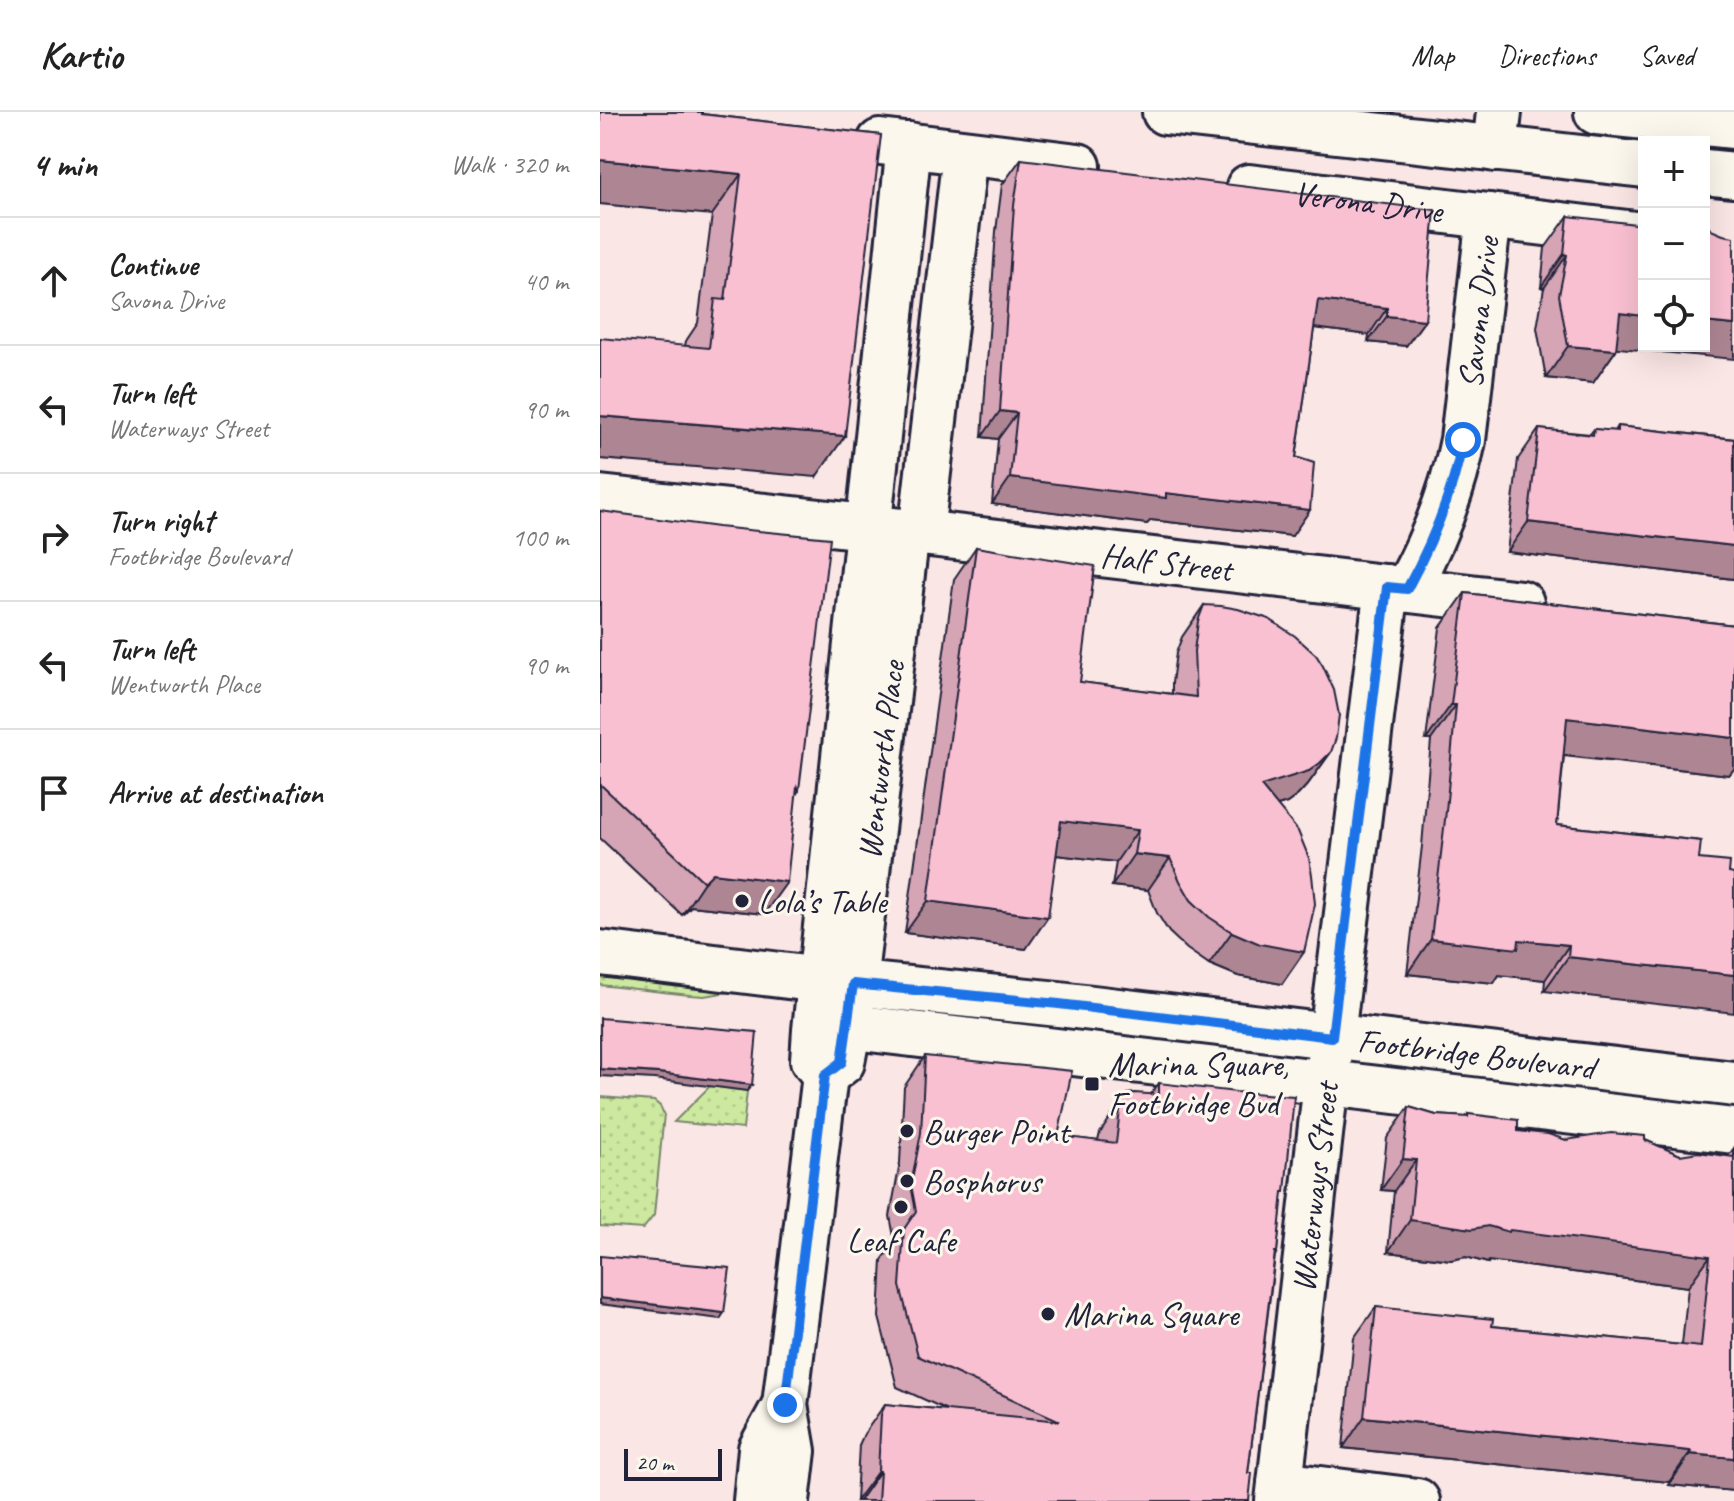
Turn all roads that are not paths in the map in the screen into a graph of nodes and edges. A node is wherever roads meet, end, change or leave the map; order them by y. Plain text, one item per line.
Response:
1 (1165, 112) edge
2 (1597, 112) edge
3 (1734, 126) edge
4 (1497, 130) edge
5 (848, 138) edge
6 (909, 145) junction
7 (965, 153) junction
8 (1638, 164) edge
9 (1119, 171) edge
10 (1710, 173) edge
11 (1734, 175) edge
12 (1212, 183) edge
13 (1489, 216) junction
14 (1638, 234) edge
15 (600, 498) edge
16 (899, 531) junction
17 (1397, 588) junction
18 (1563, 608) edge
19 (600, 953) edge
20 (834, 1003) junction
21 (1332, 1037) junction
22 (1326, 1082) junction
23 (1734, 1084) edge
24 (1734, 1131) edge
25 (785, 1405) junction
26 (1279, 1493) edge
27 (756, 1501) edge
28 (787, 1501) edge
29 (1417, 1501) edge

1 - 4 street, Verona Drive
2 - 3 street
4 - 8 street, Verona Drive
5 - 6 street
6 - 7 street
6 - 16 street
7 - 9 street
7 - 16 street
10 - 11 street
12 - 13 street, Verona Drive
13 - 14 street, Verona Drive
13 - 17 street, Savona Drive
15 - 16 street, Half Street
16 - 17 street, Half Street
16 - 20 street, Wentworth Place
17 - 18 street, Half Street
17 - 21 street, Waterways Street
19 - 20 street, Footbridge Boulevard
20 - 21 street, Footbridge Boulevard
20 - 22 street, Footbridge Boulevard
20 - 25 street, Wentworth Place
21 - 22 street, Waterways Street
21 - 23 street, Footbridge Boulevard
22 - 24 street, Footbridge Boulevard
22 - 26 street, Waterways Street
25 - 27 street, Wentworth Place
25 - 28 street, Wentworth Place
26 - 29 street

